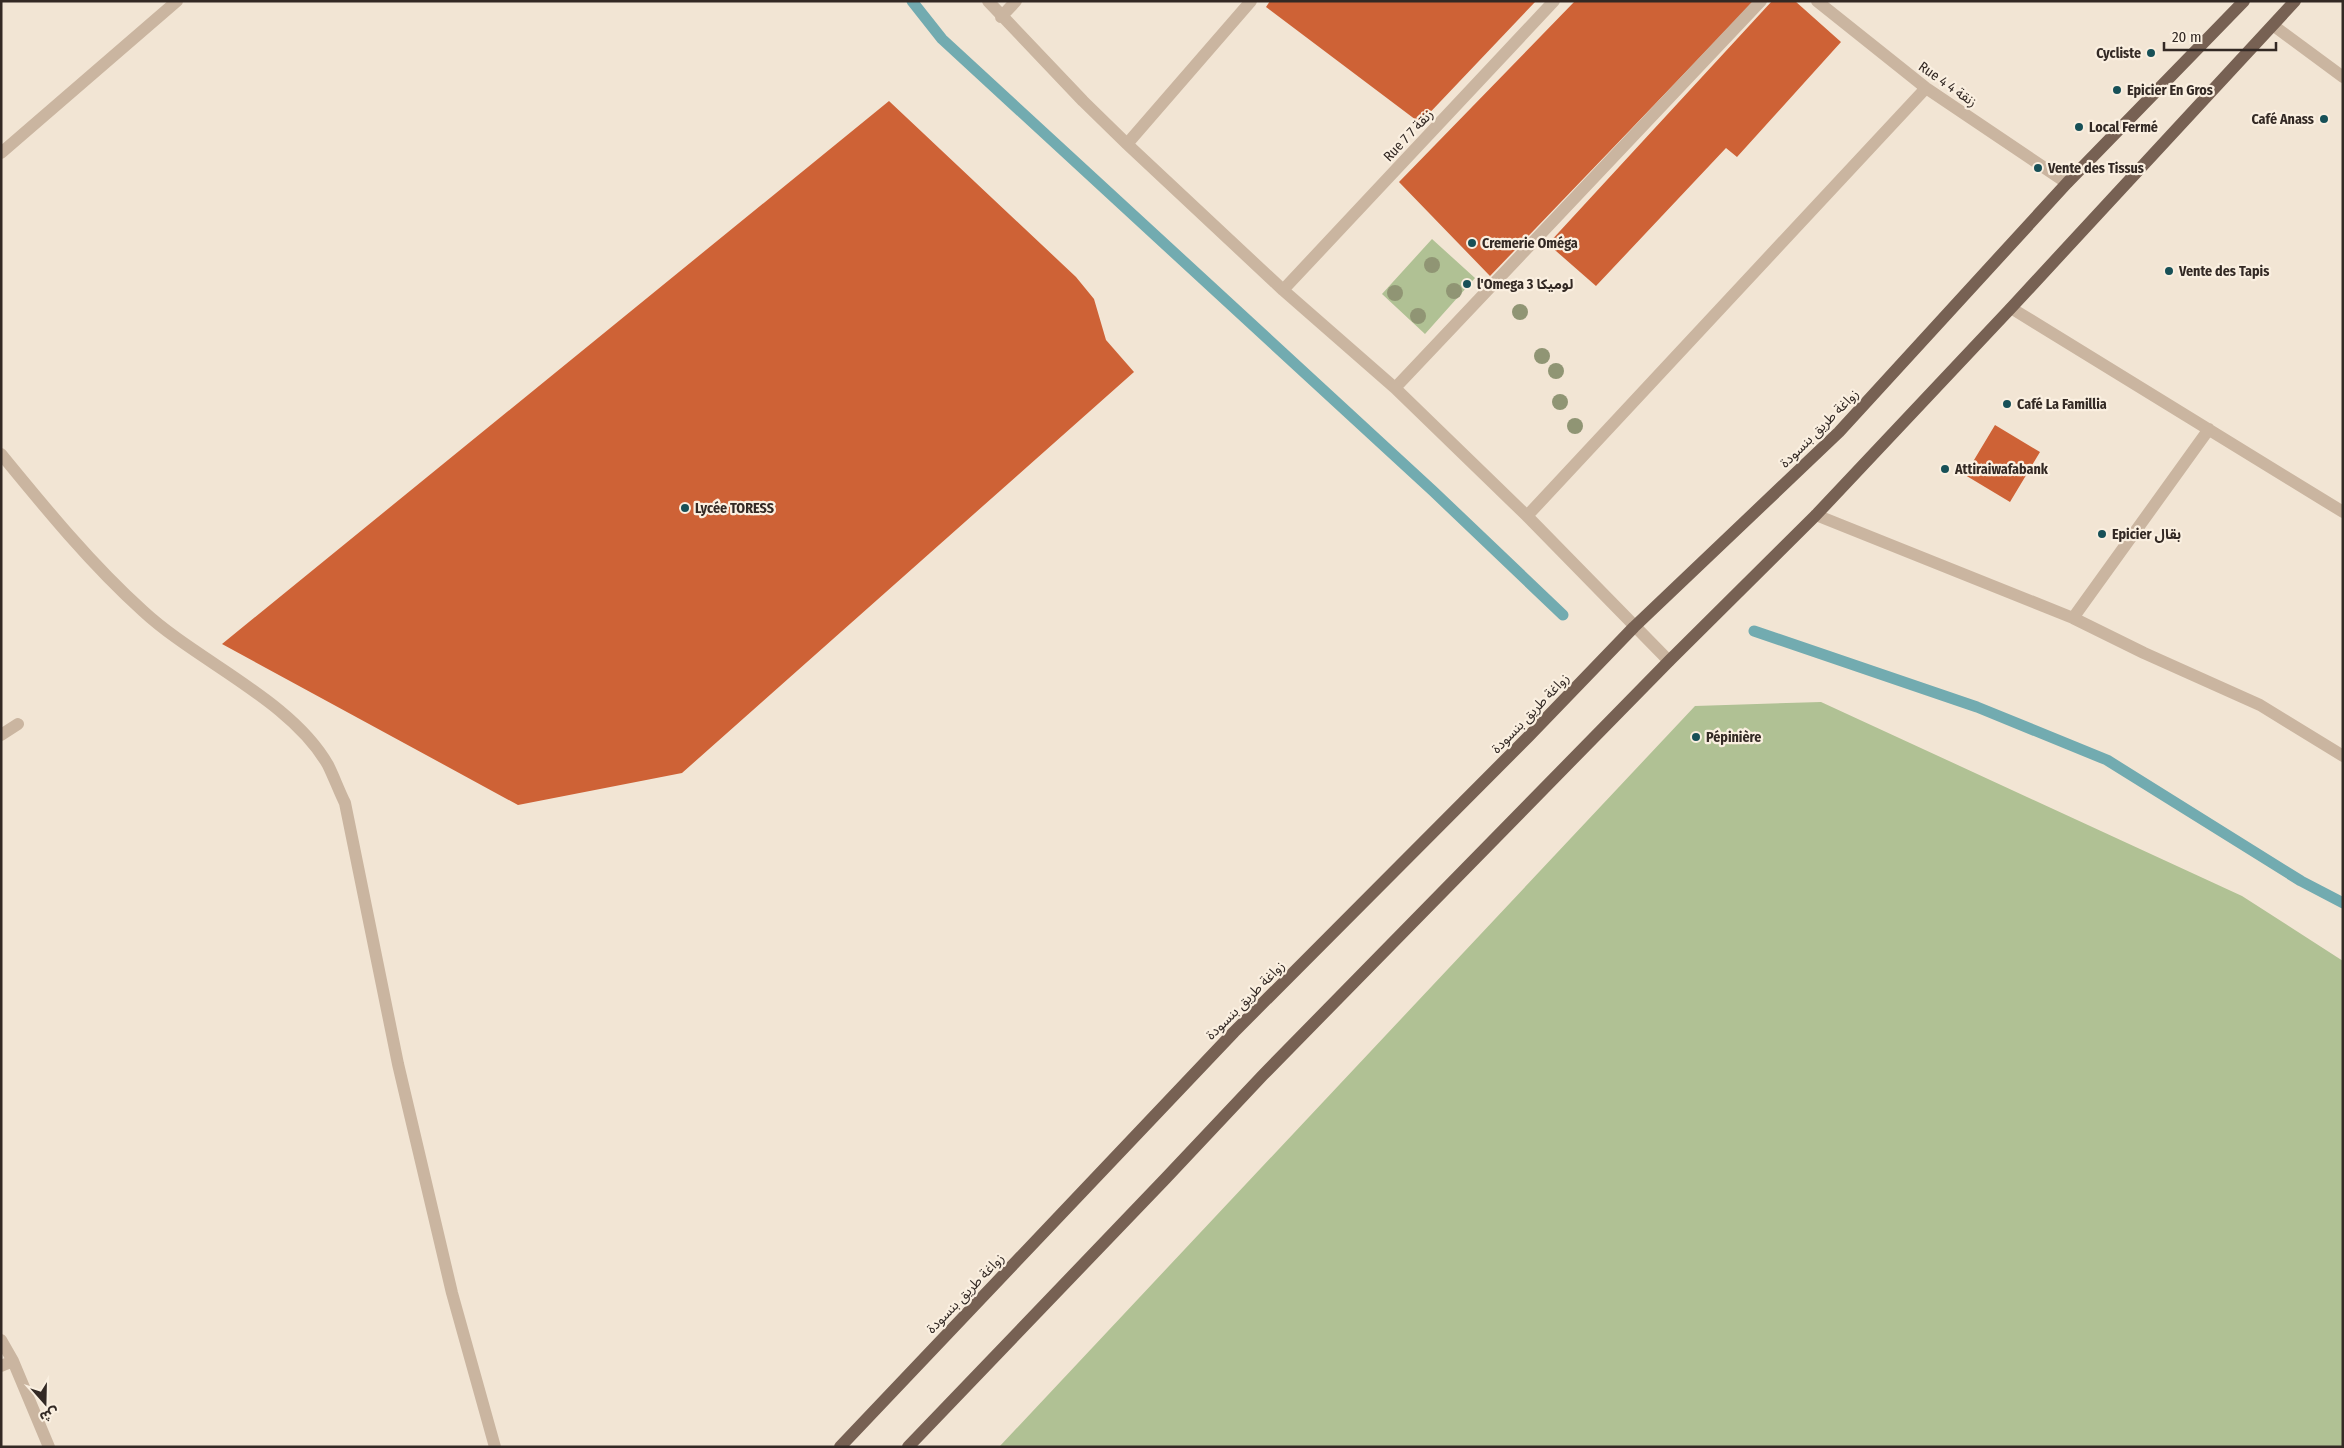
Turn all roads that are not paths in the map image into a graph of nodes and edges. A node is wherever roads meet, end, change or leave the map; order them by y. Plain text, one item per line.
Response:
1 (177, 1) edge
2 (988, 1) edge
3 (1016, 1) edge
4 (1251, 1) edge
5 (1554, 1) edge
6 (1761, 1) edge
7 (1817, 1) edge
8 (2244, 1) edge
9 (2295, 1) edge
10 (1001, 16) junction
11 (2274, 26) junction
12 (2343, 77) edge
13 (1926, 88) junction
14 (1127, 144) junction
15 (1, 153) edge
16 (2067, 183) junction
17 (1283, 290) junction
18 (2012, 308) junction
19 (1395, 388) junction
20 (2209, 428) junction
21 (1, 454) edge
22 (2343, 512) edge
23 (1816, 515) junction
24 (1527, 516) junction
25 (2074, 618) junction
26 (1634, 627) junction
27 (1669, 661) junction
28 (18, 724) dead end
29 (1, 735) edge
30 (2343, 756) edge
31 (1, 1340) edge
32 (7, 1364) edge
33 (50, 1447) edge
34 (495, 1447) edge
35 (840, 1447) edge
36 (908, 1447) edge

1 - 15 street
2 - 10 street
3 - 10 street
4 - 14 street
5 - 17 street, Rue 7 زنقة 7
6 - 19 street
7 - 13 street, Rue 4 زنقة 4
8 - 16 main road, زواغة طريق بنسودة
9 - 11 main road
10 - 14 street
11 - 12 street
11 - 18 main road
13 - 16 street, Rue 4 زنقة 4
13 - 24 street
14 - 17 street
16 - 26 main road, زواغة طريق بنسودة
17 - 19 street
18 - 20 street
18 - 23 main road
19 - 24 street
20 - 22 street
20 - 25 street
21 - 34 street
23 - 25 street
23 - 27 main road
24 - 26 street
25 - 30 street
26 - 27 street
26 - 35 main road, زواغة طريق بنسودة
27 - 36 main road
28 - 29 street
31 - 32 street
32 - 33 street

